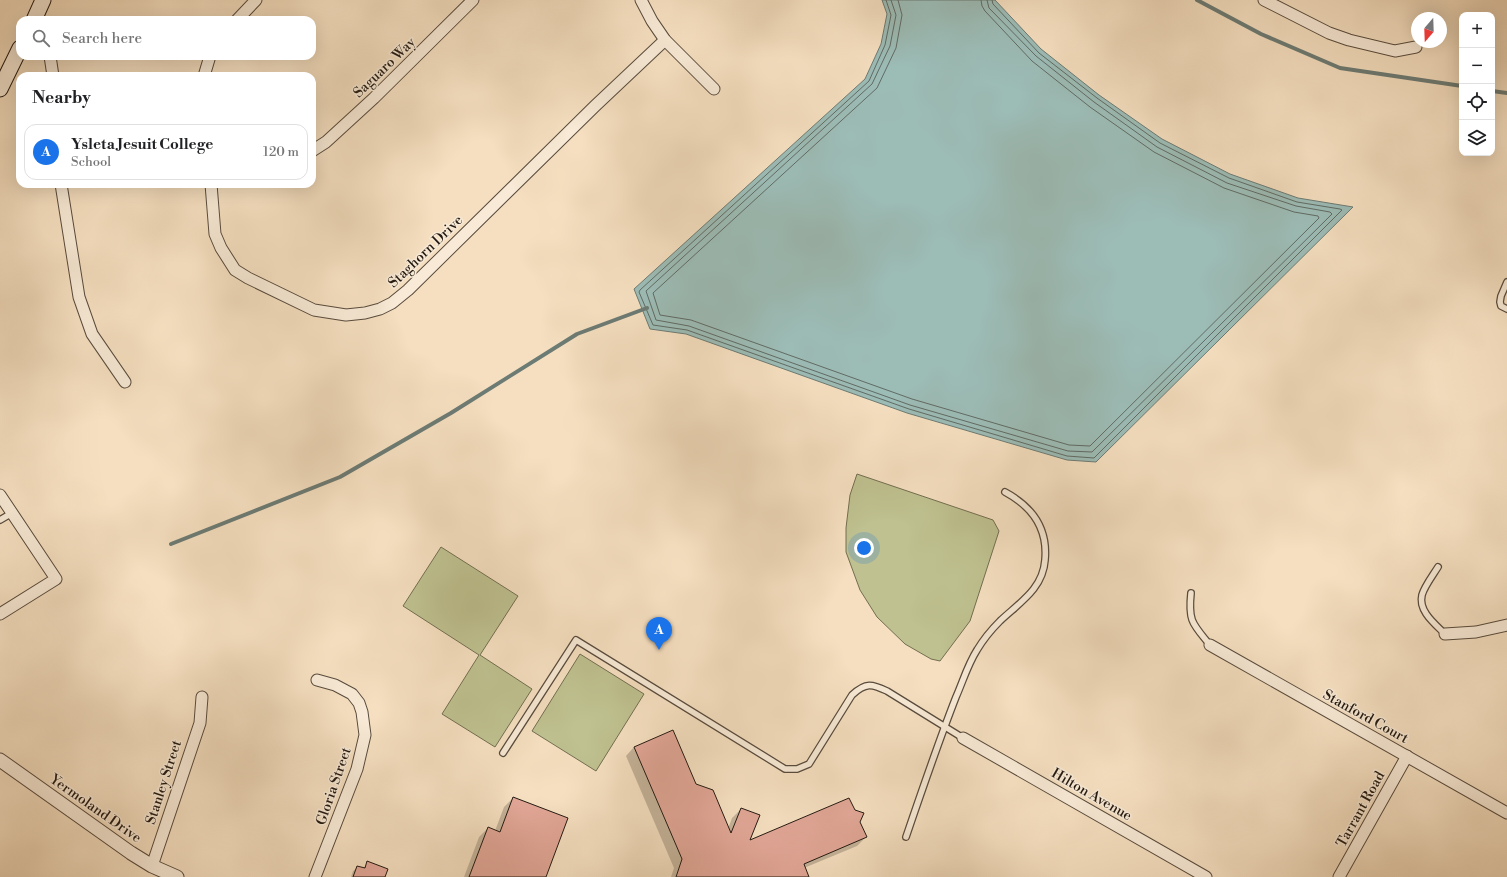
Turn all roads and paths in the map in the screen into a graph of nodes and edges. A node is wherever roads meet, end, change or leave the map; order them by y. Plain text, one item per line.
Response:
1 (43, 0) edge
2 (256, 0) edge
3 (473, 0) edge
4 (641, 0) edge
5 (1264, 0) edge
6 (37, 16) edge
7 (241, 16) edge
8 (665, 40) junction
9 (1411, 48) edge
10 (16, 55) edge
11 (51, 60) edge
12 (209, 60) edge
13 (53, 72) edge
14 (205, 72) edge
15 (714, 89) dead end
16 (0, 90) edge
17 (316, 148) edge
18 (62, 188) edge
19 (211, 188) edge
20 (1507, 282) edge
21 (1507, 309) edge
22 (125, 382) dead end
23 (1005, 492) dead end
24 (0, 495) edge
25 (12, 513) junction
26 (0, 520) edge
27 (1438, 567) dead end
28 (1191, 594) dead end
29 (0, 614) edge
30 (1507, 625) edge
31 (1445, 634) joint
32 (1210, 646) joint
33 (317, 680) dead end
34 (202, 697) dead end
35 (944, 726) junction
36 (963, 738) joint
37 (504, 753) dead end
38 (1407, 756) junction
39 (0, 760) edge
40 (1507, 813) edge
41 (906, 837) dead end
42 (150, 872) edge
43 (176, 877) edge
44 (316, 877) edge
45 (1206, 877) edge
46 (1339, 877) edge

1 - 6 main road
2 - 7 street
3 - 17 street, Saguaro Way
4 - 8 street
5 - 9 street
8 - 15 street
8 - 19 street, Staghorn Drive
10 - 16 main road
11 - 13 street
12 - 14 street
18 - 22 street
20 - 21 lane
23 - 35 lane
24 - 25 street
25 - 26 lane
25 - 29 street
27 - 31 lane
28 - 32 lane
30 - 31 street
32 - 38 street, Stanford Court
33 - 44 street, Gloria Street
34 - 42 street, Stanley Street
35 - 36 lane
35 - 37 lane
35 - 41 lane
36 - 45 street, Hilton Avenue
38 - 40 street, Stanford Court
38 - 46 street, Tarrant Road
39 - 42 street, Yermoland Drive
42 - 43 street, Yermoland Drive

